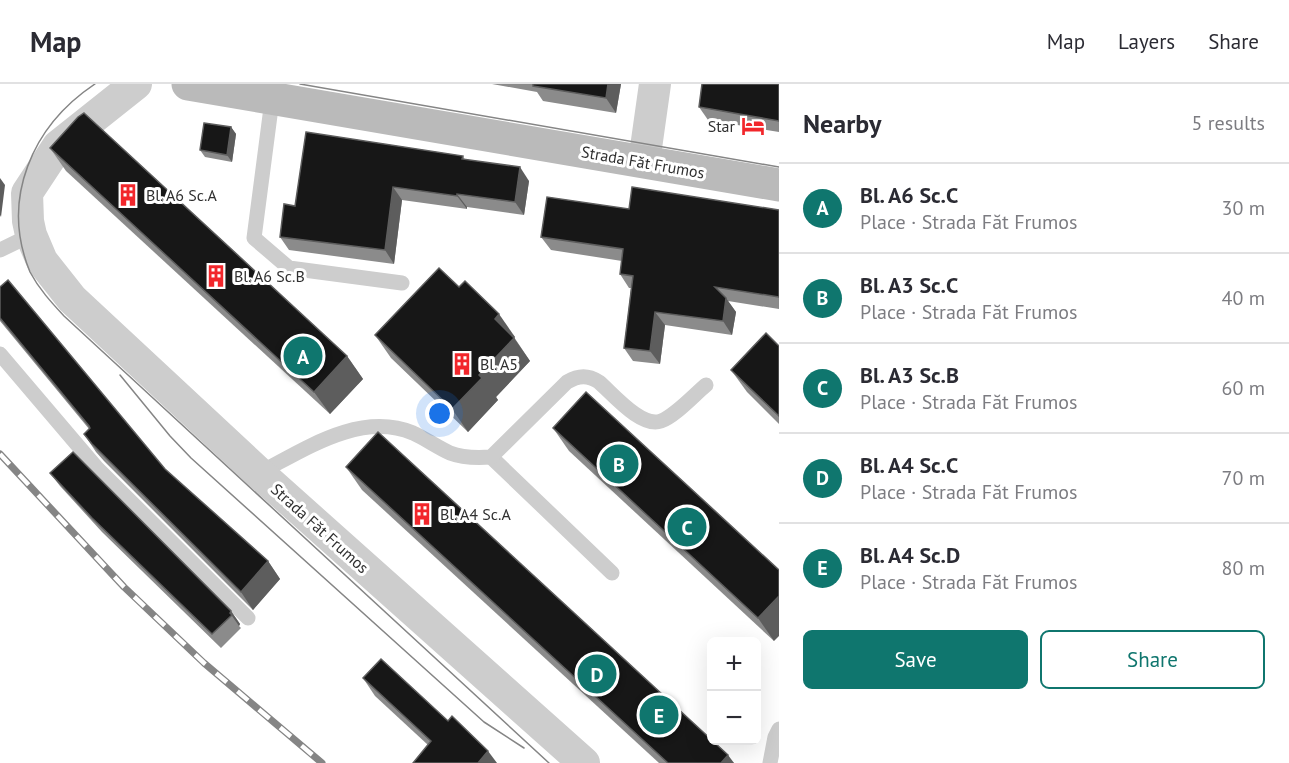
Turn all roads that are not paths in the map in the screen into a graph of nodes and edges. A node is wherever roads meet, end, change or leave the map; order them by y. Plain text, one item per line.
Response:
1 (136, 84) edge
2 (188, 84) edge
3 (655, 84) edge
4 (272, 99) junction
5 (644, 162) junction
6 (779, 185) edge
7 (31, 235) junction
8 (0, 250) edge
9 (402, 283) dead end
10 (0, 354) edge
11 (706, 385) dead end
12 (491, 457) junction
13 (259, 473) junction
14 (612, 573) dead end
15 (248, 618) dead end
16 (779, 729) edge
17 (584, 763) edge
18 (770, 763) edge

1 - 7 street
2 - 4 main road, Strada Făt Frumos
3 - 5 street
4 - 5 main road, Strada Făt Frumos
4 - 9 lane
5 - 6 main road, Strada Făt Frumos
7 - 8 lane
7 - 13 street
10 - 15 lane
11 - 12 lane
12 - 13 lane, Strada Făt Frumos
12 - 14 lane
13 - 17 street, Strada Făt Frumos
16 - 18 lane

